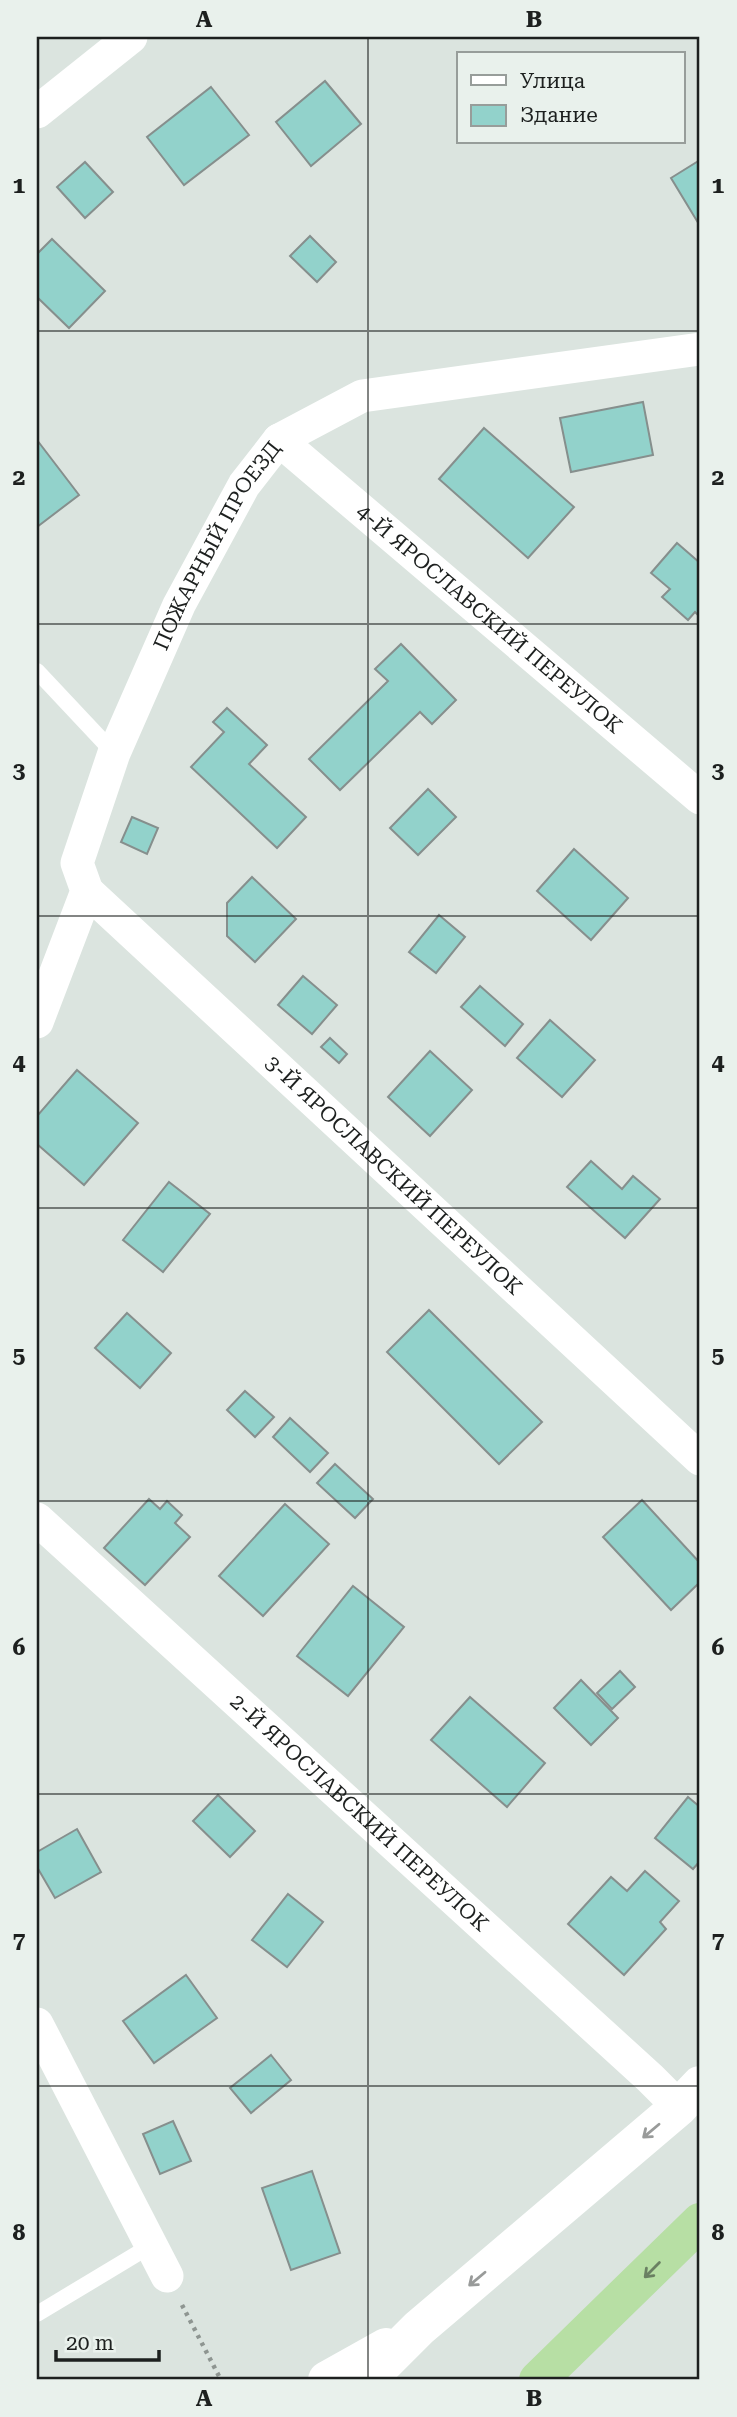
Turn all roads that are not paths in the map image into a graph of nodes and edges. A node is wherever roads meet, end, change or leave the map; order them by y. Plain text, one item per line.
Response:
1 (131, 37) edge
2 (37, 112) edge
3 (700, 349) edge
4 (279, 440) junction
5 (37, 671) edge
6 (114, 754) junction
7 (700, 798) edge
8 (87, 891) junction
9 (37, 1021) edge
10 (700, 1459) edge
11 (37, 1520) edge
12 (37, 2024) edge
13 (690, 2096) edge
14 (700, 2222) edge
15 (150, 2246) junction
16 (167, 2276) road end
17 (37, 2314) edge
18 (419, 2328) junction
19 (327, 2380) edge
20 (367, 2380) edge
21 (538, 2380) edge

1 - 2 street
3 - 4 street, ПОЖАРНЫЙ ПРОЕЗД
4 - 6 street, ПОЖАРНЫЙ ПРОЕЗД
4 - 7 street, 4-Й ЯРОСЛАВСКИЙ ПЕРЕУЛОК
5 - 6 lane
6 - 8 street, ПОЖАРНЫЙ ПРОЕЗД
8 - 9 street
8 - 10 street, 3-Й ЯРОСЛАВСКИЙ ПЕРЕУЛОК
11 - 13 street, 2-Й ЯРОСЛАВСКИЙ ПЕРЕУЛОК
12 - 15 street
13 -> 18 street
14 -> 21 highway
15 - 16 street
15 - 17 lane
18 - 19 street
18 - 20 street

